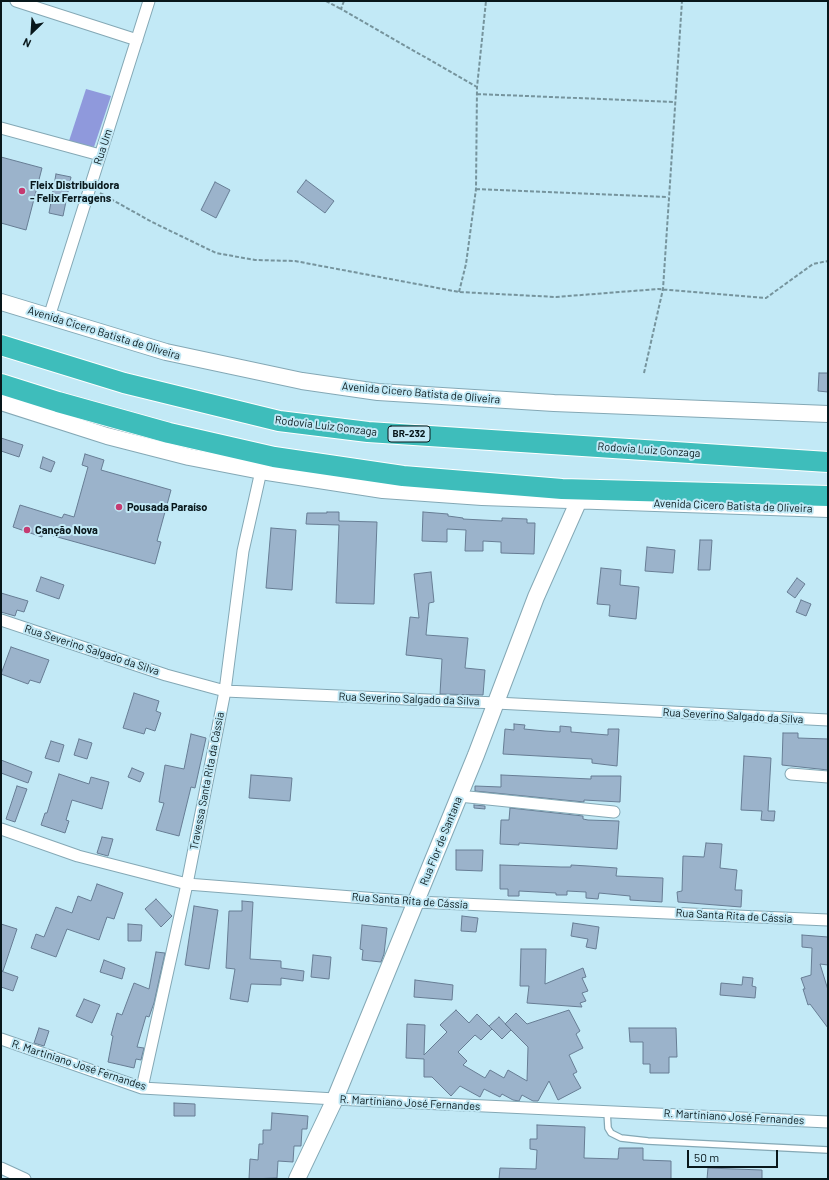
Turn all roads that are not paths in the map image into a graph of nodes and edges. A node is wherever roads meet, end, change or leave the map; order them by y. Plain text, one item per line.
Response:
1 (16, 1) edge
2 (149, 1) edge
3 (137, 40) junction
4 (1, 128) edge
5 (100, 155) junction
6 (1, 302) edge
7 (49, 317) junction
8 (1, 344) edge
9 (1, 384) edge
10 (1, 402) edge
11 (828, 414) edge
12 (828, 462) edge
13 (261, 471) junction
14 (828, 496) edge
15 (579, 500) junction
16 (828, 509) edge
17 (1, 620) edge
18 (225, 691) junction
19 (496, 703) junction
20 (828, 720) edge
21 (791, 774) dead end
22 (828, 777) edge
23 (459, 796) junction
24 (614, 812) dead end
25 (1, 829) edge
26 (186, 884) junction
27 (416, 902) junction
28 (828, 920) edge
29 (1, 1039) edge
30 (142, 1088) junction
31 (335, 1099) junction
32 (607, 1111) junction
33 (828, 1122) edge
34 (828, 1150) edge
35 (1, 1168) edge
36 (25, 1179) edge
37 (297, 1179) edge

1 - 3 street
2 - 3 street, Rua Um
3 - 5 street, Rua Um
4 - 5 street
5 - 7 street, Rua Um
6 - 7 main road, Avenida Cicero Batista de Oliveira
7 - 11 main road, Avenida Cicero Batista de Oliveira
8 - 12 highway, Rodovia Luiz Gonzaga / BR-232
9 - 14 highway
10 - 13 main road, Avenida Cicero Batista de Oliveira
13 - 15 main road, Avenida Cicero Batista de Oliveira
13 - 18 street, Travessa Santa Rita da Cássia
15 - 16 main road, Avenida Cicero Batista de Oliveira
15 - 19 main road, Rua Flor de Santana
17 - 18 street, Rua Severino Salgado da Silva
18 - 19 street, Rua Severino Salgado da Silva
18 - 26 street, Travessa Santa Rita da Cássia
19 - 20 street, Rua Severino Salgado da Silva
19 - 23 main road, Rua Flor de Santana
21 - 22 street
23 - 24 street
23 - 27 main road, Rua Flor de Santana
25 - 26 street, Rua Santa Rita de Cássia
26 - 27 street, Rua Santa Rita de Cássia
26 - 30 street, Travessa Santa Rita da Cássia
27 - 28 street, Rua Santa Rita de Cássia
27 - 31 main road, Rua Flor de Santana
29 - 30 street, R. Martiniano José Fernandes
30 - 31 street, R. Martiniano José Fernandes
31 - 32 street, R. Martiniano José Fernandes
31 - 37 main road, Rua Flor de Santana
32 - 33 street, R. Martiniano José Fernandes
32 - 34 lane
35 - 36 street

